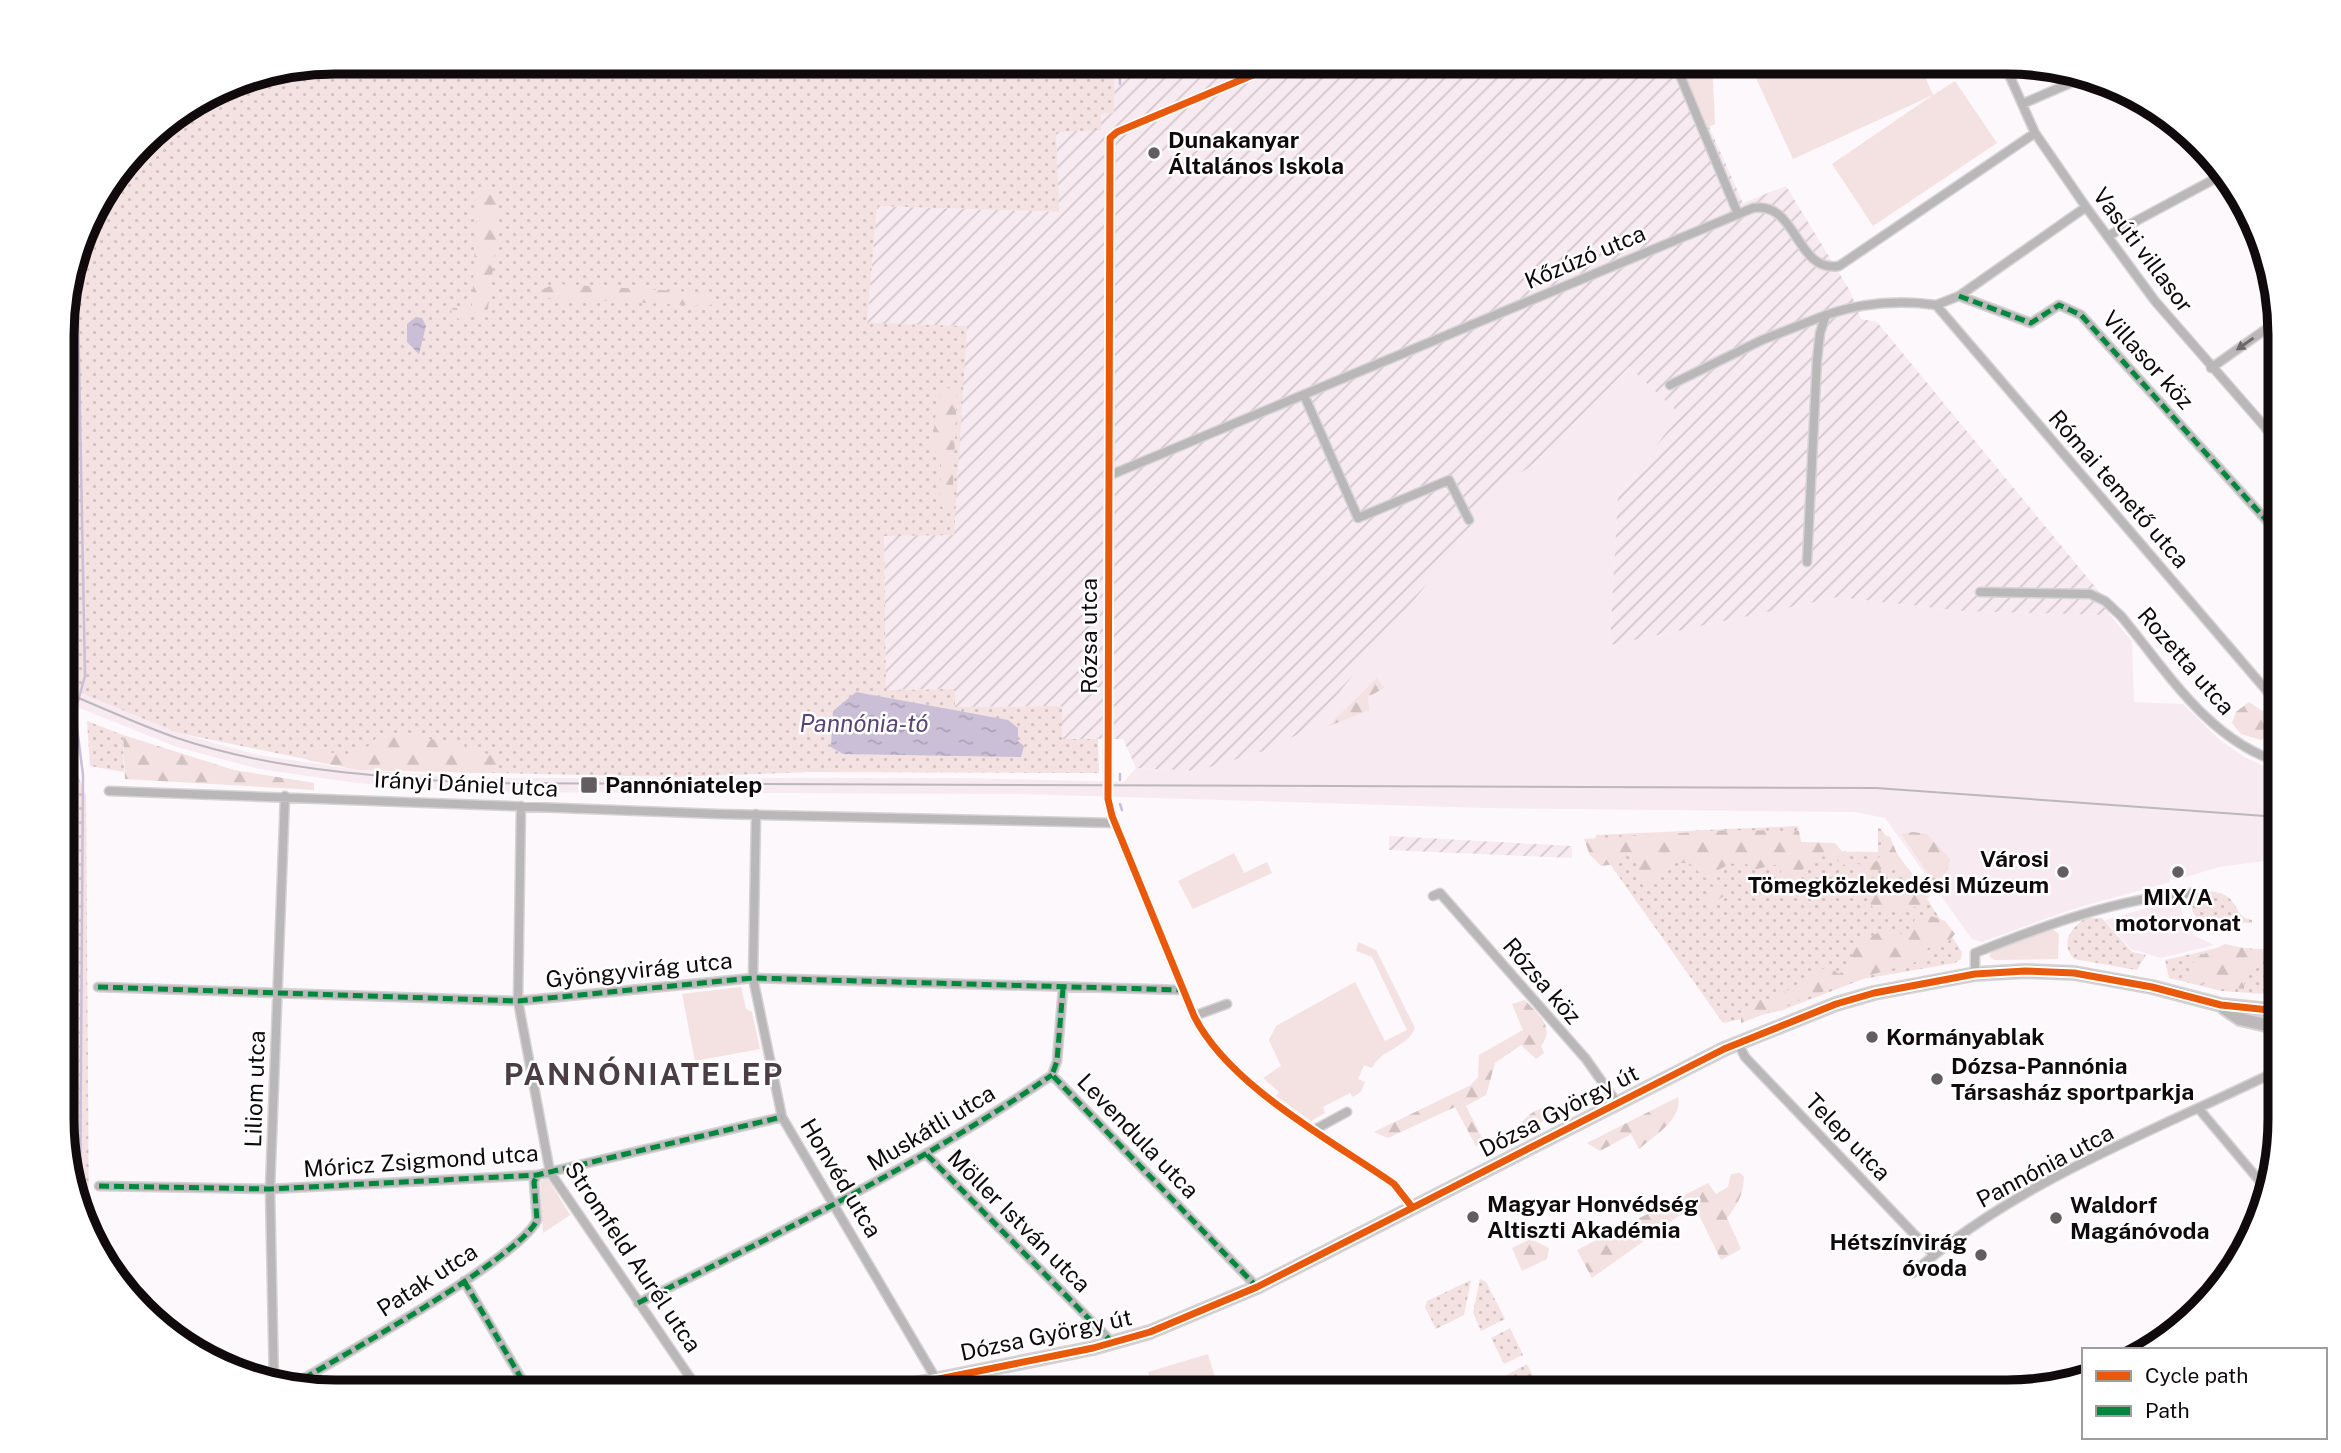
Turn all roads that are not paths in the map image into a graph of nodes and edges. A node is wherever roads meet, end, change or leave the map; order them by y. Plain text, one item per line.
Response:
1 (1255, 74) edge
2 (1679, 74) edge
3 (2009, 74) edge
4 (2073, 82) edge
5 (2022, 104) junction
6 (2035, 133) junction
7 (2216, 178) edge
8 (2086, 207) junction
9 (1738, 214) junction
10 (2108, 236) junction
11 (1959, 296) junction
12 (1936, 305) junction
13 (1826, 315) junction
14 (2268, 328) edge
15 (2211, 368) junction
16 (1670, 386) dead end
17 (1304, 395) junction
18 (2266, 429) edge
19 (1108, 476) junction
20 (1469, 520) dead end
21 (2268, 523) edge
22 (1807, 562) dead end
23 (1980, 592) dead end
24 (2268, 692) edge
25 (2268, 757) edge
26 (109, 791) dead end
27 (285, 796) junction
28 (521, 806) junction
29 (757, 814) junction
30 (1115, 822) junction
31 (2192, 893) dead end
32 (1433, 897) dead end
33 (1975, 974) junction
34 (753, 978) junction
35 (98, 987) dead end
36 (1063, 988) junction
37 (1183, 990) junction
38 (277, 993) junction
39 (518, 1002) junction
40 (1227, 1004) dead end
41 (2221, 1006) junction
42 (2268, 1010) edge
43 (1194, 1016) junction
44 (2268, 1025) edge
45 (1738, 1043) junction
46 (1052, 1075) junction
47 (2268, 1075) edge
48 (1617, 1103) junction
49 (2199, 1109) junction
50 (1347, 1112) dead end
51 (782, 1117) junction
52 (1314, 1130) junction
53 (927, 1155) junction
54 (550, 1172) junction
55 (537, 1175) junction
56 (2260, 1181) edge
57 (99, 1186) dead end
58 (270, 1189) junction
59 (834, 1206) junction
60 (1412, 1207) junction
61 (1934, 1255) junction
62 (1913, 1273) dead end
63 (464, 1281) junction
64 (1257, 1287) junction
65 (638, 1303) junction
66 (1113, 1343) junction
67 (274, 1372) edge
68 (304, 1377) edge
69 (936, 1379) junction
70 (520, 1380) edge
71 (692, 1380) edge
72 (931, 1380) edge

1 - 19 street, Rózsa utca
2 - 9 street
3 - 5 street, Vasúti villasor
4 - 5 street
5 - 6 street, Vasúti villasor
6 - 8 street, Vasúti villasor
6 - 9 street, Kőzúzó utca
7 - 10 street
8 - 10 street, Vasúti villasor
8 - 11 street
9 - 17 street, Kőzúzó utca
10 - 15 street, Vasúti villasor
11 - 12 street
11 - 21 street, Villasor köz
12 - 13 street
12 - 24 street, Római temető utca
13 - 16 street
13 - 22 street
14 -> 15 street
15 - 18 street, Vasúti villasor
17 - 19 street, Kőzúzó utca
17 - 20 street
19 - 30 street, Rózsa utca
23 - 25 street, Rozetta utca
26 - 27 street, Irányi Dániel utca
27 - 28 street, Irányi Dániel utca
27 - 38 street, Liliom utca
28 - 29 street, Irányi Dániel utca
28 - 39 street, Stromfeld Aurél utca
29 - 30 street, Irányi Dániel utca
29 - 34 street, Honvéd utca
30 - 37 street, Rózsa utca
31 - 33 street
32 - 48 street, Rózsa köz
33 - 41 main road, Dózsa György út
33 - 45 main road, Dózsa György út
34 - 36 street, Gyöngyvirág utca
34 - 39 street, Gyöngyvirág utca
34 - 51 street, Honvéd utca
35 - 38 street, Gyöngyvirág utca
36 - 37 street, Gyöngyvirág utca
36 - 46 street, Levendula utca
37 - 43 street, Rózsa utca
38 - 39 street, Gyöngyvirág utca
38 - 58 street, Liliom utca
39 - 54 street, Stromfeld Aurél utca
40 - 43 street
41 - 42 main road, Dózsa György út
41 - 44 main road
43 - 52 street, Rózsa utca
45 - 48 main road, Dózsa György út
45 - 61 street, Telep utca
46 - 53 street, Muskátli utca
46 - 64 street, Levendula utca
47 - 49 street, Pannónia utca
48 - 60 main road, Dózsa György út
49 - 56 street
49 - 61 street, Pannónia utca
50 - 52 street
51 - 54 street, Móricz Zsigmond utca
51 - 59 street, Honvéd utca
52 - 60 street, Rózsa utca
53 - 59 street, Muskátli utca
53 - 66 street, Möller István utca
54 - 55 street, Móricz Zsigmond utca
54 - 65 street, Stromfeld Aurél utca
55 - 58 street, Móricz Zsigmond utca
55 - 63 street, Patak utca
57 - 58 street, Móricz Zsigmond utca
58 - 67 street, Liliom utca
59 - 65 street, Muskátli utca
59 - 69 street, Honvéd utca
60 - 64 main road, Dózsa György út
61 - 62 street, Pannónia utca
63 - 68 street, Patak utca
63 - 70 street
64 - 66 main road, Dózsa György út
65 - 71 street, Stromfeld Aurél utca
66 - 69 main road, Dózsa György út
69 - 72 main road, Dózsa György út

